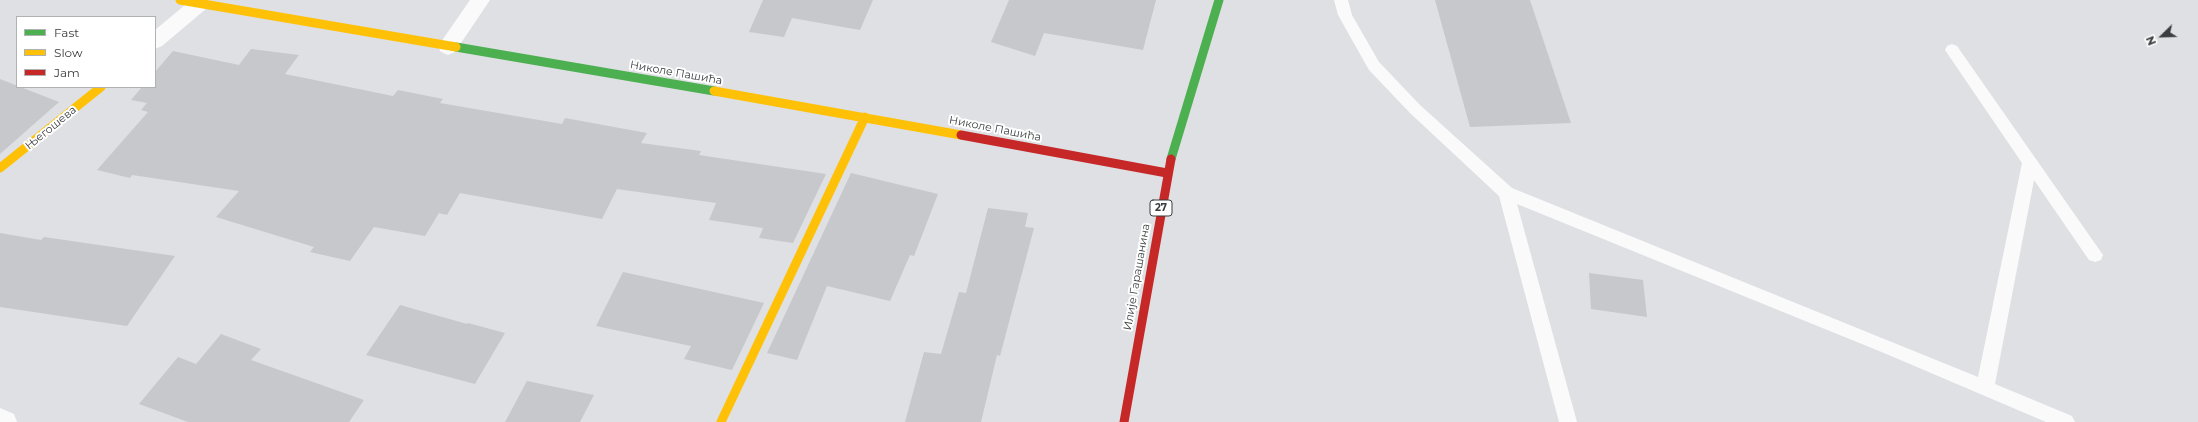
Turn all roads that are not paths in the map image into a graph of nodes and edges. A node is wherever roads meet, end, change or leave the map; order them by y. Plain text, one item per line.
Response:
1 (180, 0) edge
2 (480, 0) edge
3 (1219, 0) edge
4 (1341, 0) edge
5 (200, 3) junction
6 (156, 40) edge
7 (448, 47) junction
8 (1952, 50) dead end
9 (100, 88) edge
10 (864, 117) junction
11 (2030, 162) junction
12 (0, 168) edge
13 (1167, 173) junction
14 (1506, 193) junction
15 (2094, 255) dead end
16 (1985, 388) junction
17 (0, 419) edge
18 (5, 422) edge
19 (721, 422) edge
20 (1124, 422) edge
21 (1568, 422) edge
22 (2066, 422) edge

1 - 5 street, Николе Пашића
2 - 7 street
3 - 13 street, Илије Гарашанина / 27
4 - 14 lane
5 - 6 street
5 - 7 street, Николе Пашића
7 - 10 street, Николе Пашића
8 - 11 lane
9 - 12 street, Његошева
10 - 13 street, Николе Пашића
10 - 19 street
11 - 15 lane
11 - 16 lane
13 - 20 street, Илије Гарашанина / 27
14 - 16 lane
14 - 21 lane
16 - 22 lane
17 - 18 street

